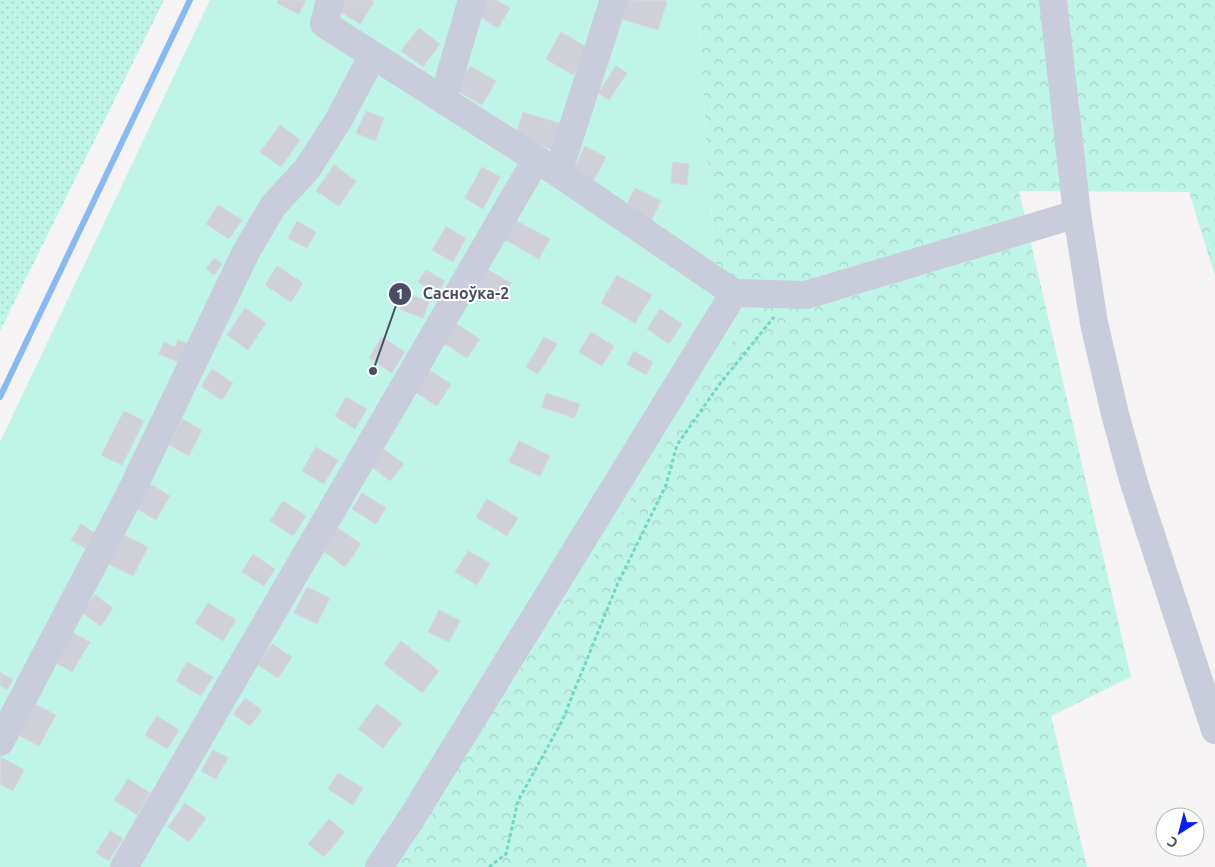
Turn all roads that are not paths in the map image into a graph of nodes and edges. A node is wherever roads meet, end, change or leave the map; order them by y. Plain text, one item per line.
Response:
1 (330, 0) edge
2 (472, 0) edge
3 (614, 0) edge
4 (1054, 0) edge
5 (374, 55) junction
6 (443, 100) junction
7 (547, 167) junction
8 (1077, 214) junction
9 (734, 293) junction
10 (1215, 730) edge
11 (0, 742) edge
12 (124, 867) edge
13 (379, 867) edge

1 - 5 street
2 - 6 street
3 - 7 street
4 - 8 street
5 - 6 street
5 - 11 street
6 - 7 street
7 - 9 street
7 - 12 street
8 - 9 street
8 - 10 street
9 - 13 street

